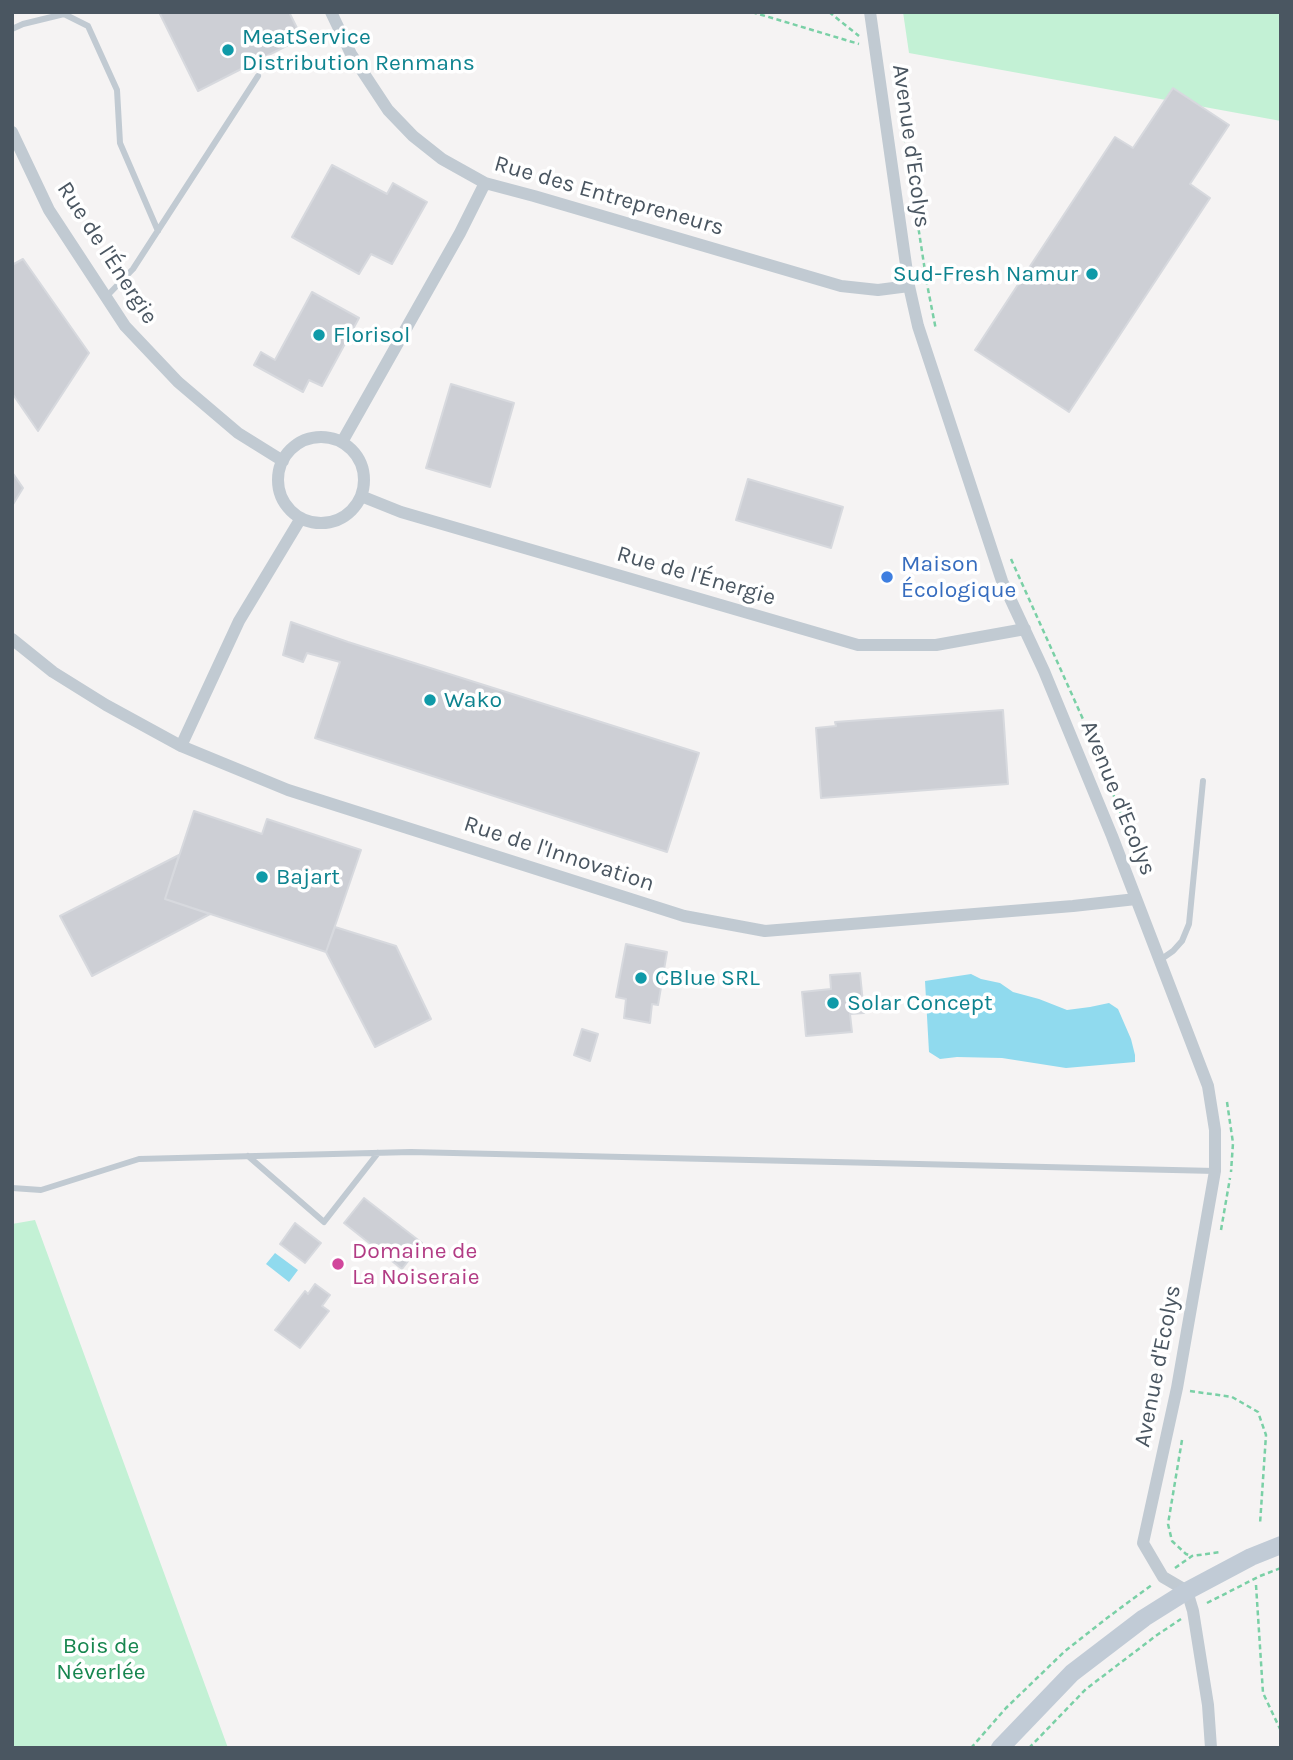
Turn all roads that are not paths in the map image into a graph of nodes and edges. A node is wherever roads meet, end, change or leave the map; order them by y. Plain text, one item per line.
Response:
1 (331, 12) edge
2 (870, 12) edge
3 (12, 29) edge
4 (258, 76) dead end
5 (12, 132) edge
6 (485, 183) junction
7 (158, 231) junction
8 (909, 286) junction
9 (106, 297) junction
10 (342, 442) junction
11 (283, 461) junction
12 (361, 496) junction
13 (301, 518) junction
14 (1025, 629) junction
15 (12, 639) edge
16 (181, 746) junction
17 (1203, 781) dead end
18 (1136, 899) junction
19 (1160, 960) junction
20 (378, 1153) junction
21 (248, 1156) junction
22 (1215, 1171) junction
23 (12, 1188) edge
24 (1281, 1545) edge
25 (1186, 1591) junction
26 (1000, 1748) edge
27 (1211, 1748) edge

1 - 6 street, Rue des Entrepreneurs
2 - 8 street, Avenue d'Ecolys
3 - 7 lane
4 - 7 lane
5 - 9 street, Rue de l'Énergie
6 - 8 street, Rue des Entrepreneurs
6 - 10 street
7 - 9 lane
8 - 14 street, Avenue d'Ecolys
9 - 11 street, Rue de l'Énergie
10 - 11 street
10 - 12 street
11 - 13 street
12 - 13 street
12 - 14 street, Rue de l'Énergie
13 - 16 street
14 - 18 street, Avenue d'Ecolys
15 - 16 street, Rue de l'Innovation
16 - 18 street, Rue de l'Innovation
17 - 19 lane
18 - 19 street, Avenue d'Ecolys
19 - 22 street, Avenue d'Ecolys
20 - 21 lane
20 - 21 lane
20 - 22 lane
21 - 23 lane
22 - 25 street, Avenue d'Ecolys
24 - 25 main road
25 - 26 main road
25 - 27 street

